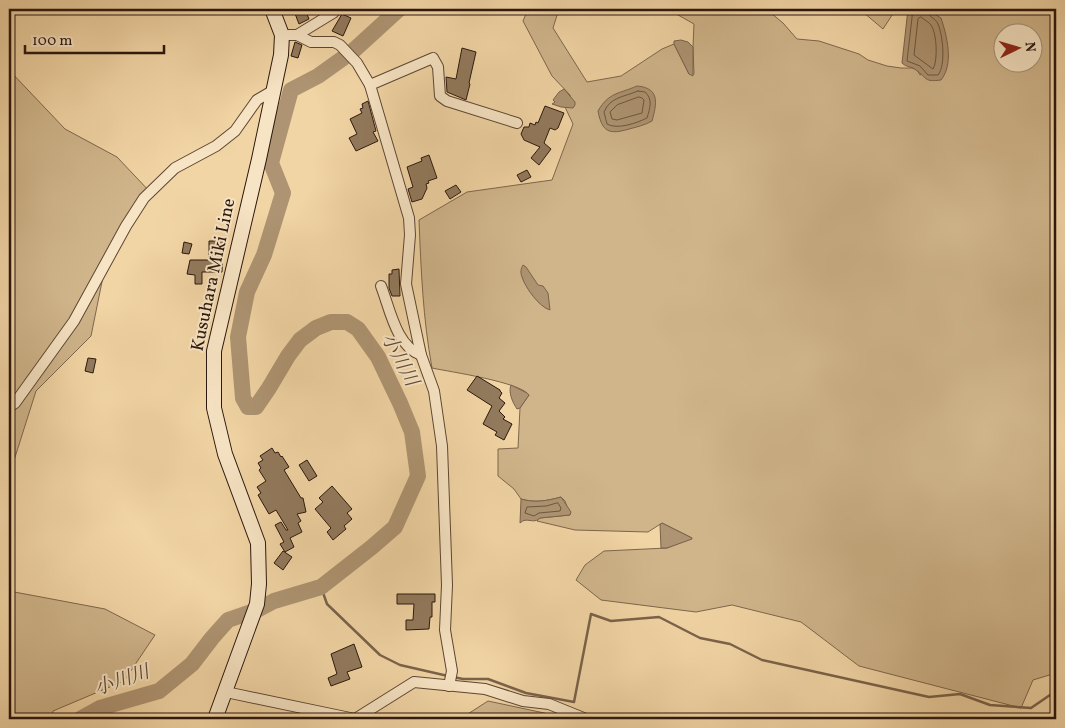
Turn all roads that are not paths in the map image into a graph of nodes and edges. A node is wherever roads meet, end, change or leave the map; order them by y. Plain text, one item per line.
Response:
1 (272, 9) edge
2 (337, 9) edge
3 (282, 35) junction
4 (297, 35) junction
5 (370, 84) junction
6 (274, 90) junction
7 (517, 123) dead end
8 (381, 286) dead end
9 (421, 356) junction
10 (9, 407) edge
11 (449, 686) junction
12 (226, 692) junction
13 (215, 719) edge
14 (355, 719) edge
15 (586, 719) edge

1 - 3 main road, Kusuhara Miki Line
2 - 4 street
3 - 4 street
3 - 6 main road, Kusuhara Miki Line
4 - 5 street
5 - 7 street
5 - 9 street
6 - 10 street
6 - 12 main road, Kusuhara Miki Line
8 - 9 street
9 - 11 street
11 - 14 street
11 - 15 street
12 - 13 main road, Kusuhara Miki Line
12 - 14 street

